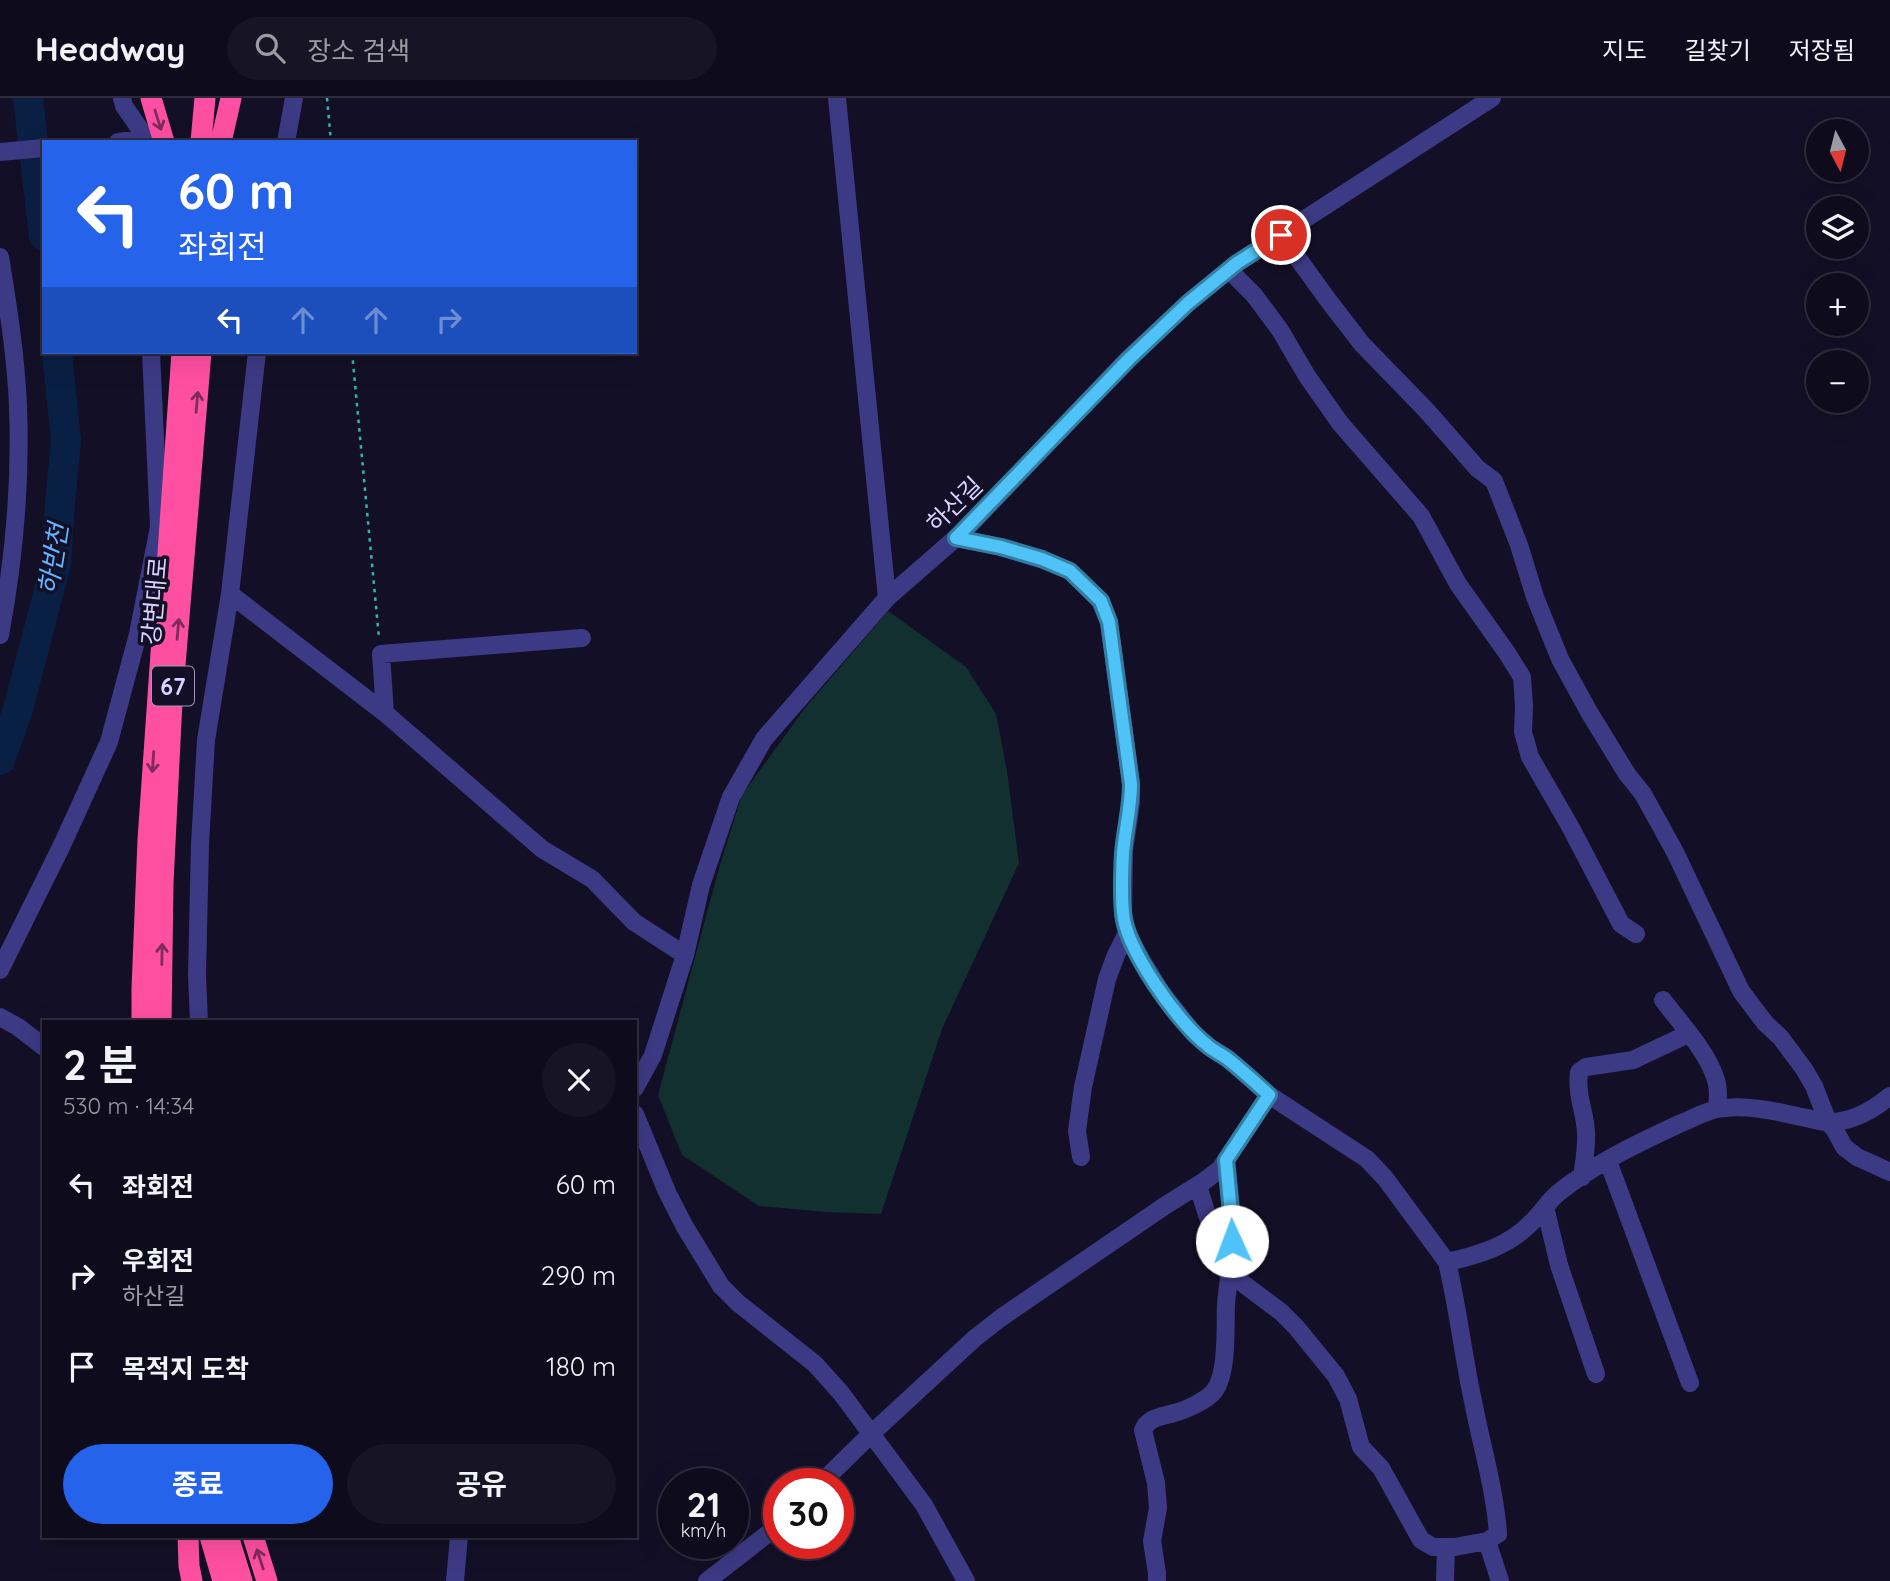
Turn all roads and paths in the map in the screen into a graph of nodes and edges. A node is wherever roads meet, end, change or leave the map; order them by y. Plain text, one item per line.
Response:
1 (122, 98) edge
2 (151, 98) edge
3 (205, 98) edge
4 (219, 98) edge
5 (231, 98) edge
6 (294, 98) edge
7 (327, 98) edge
8 (837, 98) edge
9 (1492, 98) edge
10 (152, 140) edge
11 (201, 140) edge
12 (213, 140) edge
13 (220, 140) edge
14 (286, 140) edge
15 (331, 140) edge
16 (42, 148) edge
17 (0, 152) edge
18 (1281, 235) junction
19 (0, 257) edge
20 (1229, 270) junction
21 (151, 354) edge
22 (182, 354) edge
23 (201, 354) edge
24 (257, 354) edge
25 (352, 354) edge
26 (956, 538) junction
27 (230, 594) junction
28 (887, 598) junction
29 (0, 635) edge
30 (582, 638) dead end
31 (381, 654) junction
32 (385, 713) junction
33 (1127, 933) junction
34 (1636, 934) dead end
35 (685, 955) junction
36 (0, 970) edge
37 (1664, 1000) dead end
38 (0, 1017) edge
39 (142, 1020) edge
40 (161, 1020) edge
41 (200, 1020) edge
42 (1688, 1034) junction
43 (42, 1045) edge
44 (637, 1083) edge
45 (1269, 1095) junction
46 (1890, 1096) edge
47 (1717, 1109) junction
48 (637, 1119) edge
49 (1828, 1122) junction
50 (1081, 1157) dead end
51 (1226, 1160) junction
52 (1608, 1161) junction
53 (1890, 1172) edge
54 (1582, 1177) junction
55 (1198, 1185) junction
56 (1545, 1207) junction
57 (1447, 1262) junction
58 (1229, 1273) junction
59 (1596, 1374) dead end
60 (1690, 1383) dead end
61 (871, 1434) junction
62 (836, 1468) edge
63 (763, 1537) edge
64 (188, 1538) edge
65 (211, 1538) edge
66 (229, 1538) edge
67 (254, 1538) edge
68 (459, 1538) edge
69 (1487, 1541) junction
70 (1446, 1547) junction
71 (192, 1581) edge
72 (223, 1581) edge
73 (242, 1581) edge
74 (267, 1581) edge
75 (455, 1581) edge
76 (707, 1581) edge
77 (966, 1581) edge
78 (1157, 1581) edge
79 (1445, 1581) edge
80 (1500, 1581) edge

1 - 10 street
2 -> 10 highway
3 - 11 highway
4 - 12 highway
5 - 13 highway
6 - 14 street
7 - 15 path
8 - 28 street
9 - 18 street, 하산길
16 - 17 street
18 - 20 street, 하산길
18 - 49 street
19 - 29 street
20 - 26 street, 하산길
20 - 34 street
21 - 36 street
22 -> 39 highway, 강변대로 / 67
40 -> 23 highway, 강변대로 / 67
24 - 27 street
25 - 31 path
26 - 28 street, 하산길
26 - 33 street
27 - 32 street
27 - 41 street
28 - 35 street, 하산길
30 - 31 street
31 - 32 street
32 - 35 street
33 - 45 street
33 - 50 street
35 - 44 street, 하산길
37 - 42 street
38 - 43 street
42 - 47 street
42 - 54 street
45 - 51 street
45 - 57 street
46 - 49 street
47 - 49 street
47 - 52 street
48 - 61 street
49 - 53 street
51 - 55 street
51 - 58 street
52 - 54 street
52 - 60 street
54 - 56 street
55 - 58 street
55 - 61 street
56 - 57 street
56 - 59 street
57 - 69 street
58 - 70 street
58 - 78 street
61 - 62 street
61 - 77 street
63 - 76 street
64 - 71 highway
65 - 72 highway
66 - 73 highway
74 -> 67 highway
68 - 75 street
69 - 70 street
69 - 80 street
70 - 79 street

